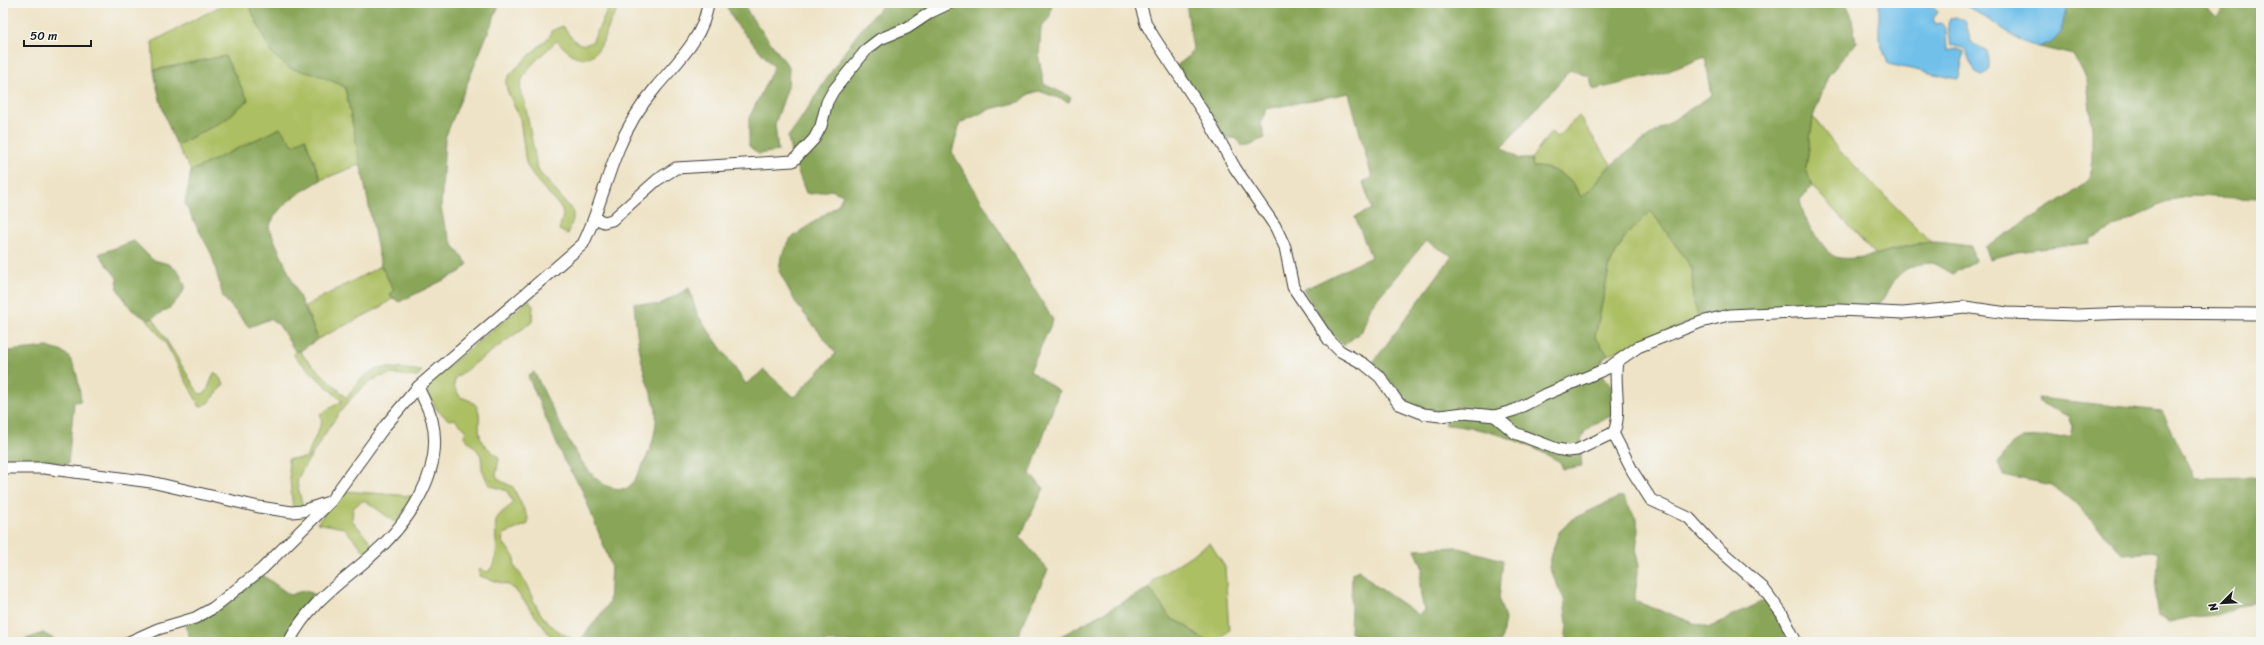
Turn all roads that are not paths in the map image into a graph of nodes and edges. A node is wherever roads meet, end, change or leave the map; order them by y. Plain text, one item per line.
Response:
1 (708, 3) edge
2 (950, 3) edge
3 (1140, 3) edge
4 (595, 218) junction
5 (2261, 314) edge
6 (1617, 362) junction
7 (1603, 371) junction
8 (1616, 385) junction
9 (418, 387) junction
10 (1495, 416) junction
11 (1613, 433) junction
12 (3, 468) edge
13 (330, 502) junction
14 (129, 642) edge
15 (289, 642) edge
16 (1796, 642) edge

1 - 4 street
2 - 4 street
3 - 10 street
4 - 9 street
5 - 6 street
6 - 7 street
6 - 8 street
7 - 8 street
7 - 10 street
8 - 11 street
9 - 13 street
9 - 15 street
10 - 11 street
11 - 16 street
12 - 13 street
13 - 14 street

